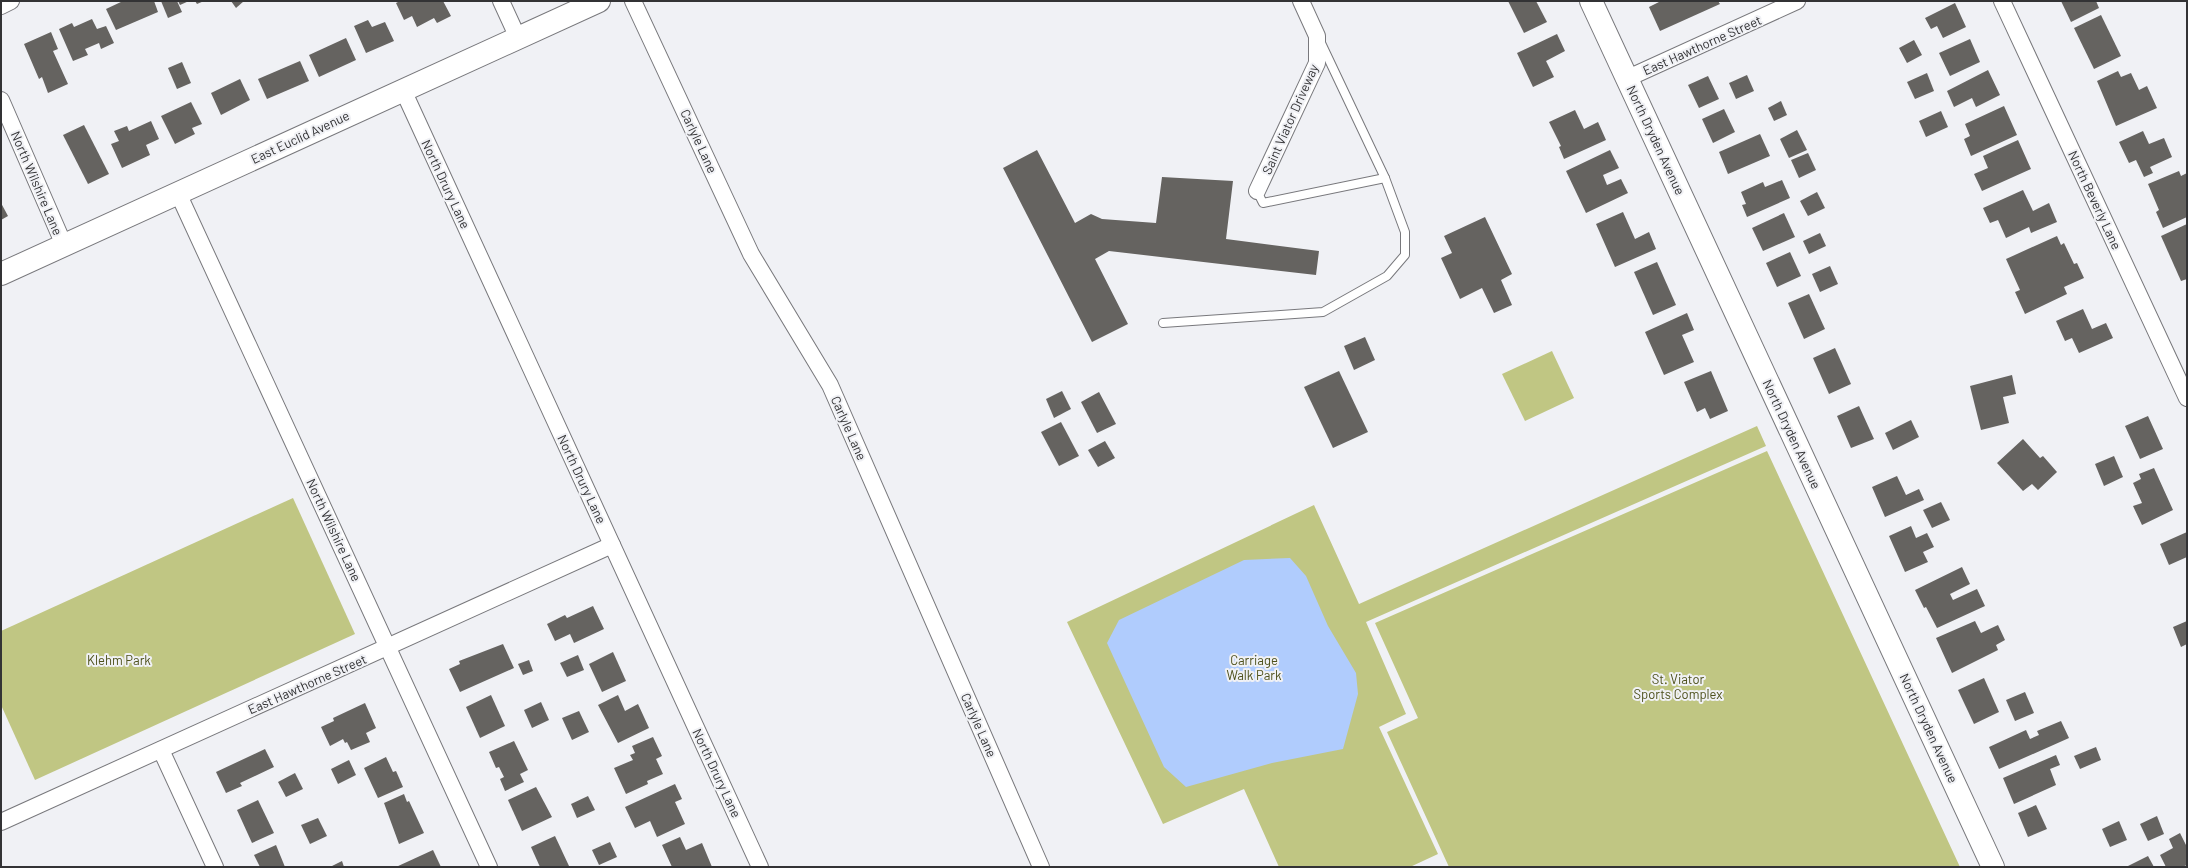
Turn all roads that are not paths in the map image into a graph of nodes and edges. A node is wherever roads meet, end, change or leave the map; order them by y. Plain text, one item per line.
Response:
1 (11, 1) edge
2 (501, 1) edge
3 (599, 1) edge
4 (633, 1) edge
5 (1301, 1) edge
6 (1591, 1) edge
7 (1798, 1) edge
8 (2002, 1) edge
9 (1, 6) edge
10 (1317, 36) junction
11 (518, 38) junction
12 (1628, 78) junction
13 (403, 90) junction
14 (1, 100) edge
15 (1385, 178) junction
16 (1257, 191) joint
17 (178, 193) junction
18 (64, 245) junction
19 (1, 274) edge
20 (1163, 323) dead end
21 (2187, 398) edge
22 (612, 545) junction
23 (388, 647) junction
24 (160, 750) junction
25 (1, 822) edge
26 (215, 867) edge
27 (489, 867) edge
28 (760, 867) edge
29 (1041, 867) edge
30 (1993, 867) edge

1 - 9 street
2 - 11 street
3 - 11 street, East Euclid Avenue
4 - 29 street, Carlyle Lane
5 - 10 street, Saint Viator Driveway
6 - 12 street, North Dryden Avenue
7 - 12 street, East Hawthorne Street
8 - 21 street, North Beverly Lane
10 - 15 lane
10 - 16 street, Saint Viator Driveway
11 - 13 street, East Euclid Avenue
12 - 30 street, North Dryden Avenue
13 - 17 street, East Euclid Avenue
13 - 22 street, North Drury Lane
14 - 18 street, North Wilshire Lane
15 - 16 lane
15 - 20 lane
17 - 18 street, East Euclid Avenue
17 - 23 street, North Wilshire Lane
18 - 19 street, East Euclid Avenue
22 - 23 street, East Hawthorne Street
22 - 28 street, North Drury Lane
23 - 24 street, East Hawthorne Street
23 - 27 street, North Wilshire Lane
24 - 25 street, East Hawthorne Street
24 - 26 street

